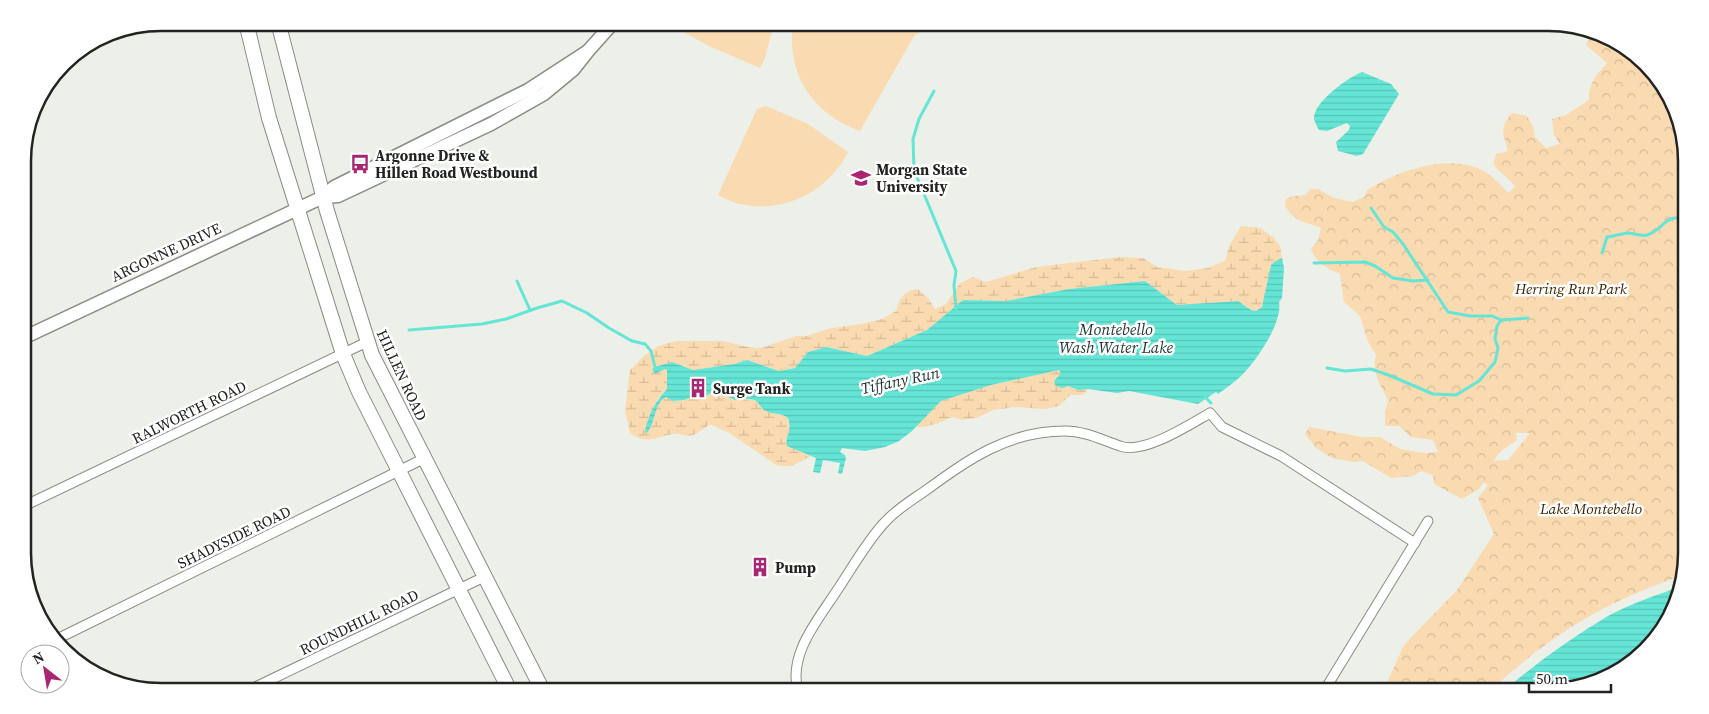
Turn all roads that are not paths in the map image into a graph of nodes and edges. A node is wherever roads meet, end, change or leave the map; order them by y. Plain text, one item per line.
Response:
1 (248, 32) edge
2 (281, 32) edge
3 (605, 32) edge
4 (323, 197) junction
5 (297, 208) junction
6 (32, 334) edge
7 (367, 342) junction
8 (343, 354) junction
9 (425, 458) junction
10 (398, 471) junction
11 (31, 503) edge
12 (1428, 521) dead end
13 (1415, 543) junction
14 (484, 577) junction
15 (458, 589) junction
16 (62, 636) edge
17 (1329, 682) edge
18 (266, 683) edge
19 (506, 683) edge
20 (539, 683) edge
21 (796, 683) edge

1 - 5 main road
2 - 4 main road, HILLEN ROAD
3 - 4 main road, ARGONNE DRIVE
4 - 5 main road, ARGONNE DRIVE
4 - 7 main road, HILLEN ROAD
5 - 6 main road, ARGONNE DRIVE
5 - 8 main road
7 - 8 street, RALWORTH ROAD
7 - 9 main road, HILLEN ROAD
8 - 10 main road
8 - 11 street, RALWORTH ROAD
9 - 10 street, SHADYSIDE ROAD
9 - 14 main road, HILLEN ROAD
10 - 15 main road
10 - 16 street, SHADYSIDE ROAD
12 - 13 street
13 - 17 street
13 - 21 street
14 - 15 street, ROUNDHILL ROAD
14 - 20 main road, HILLEN ROAD
15 - 18 street, ROUNDHILL ROAD
15 - 19 main road

